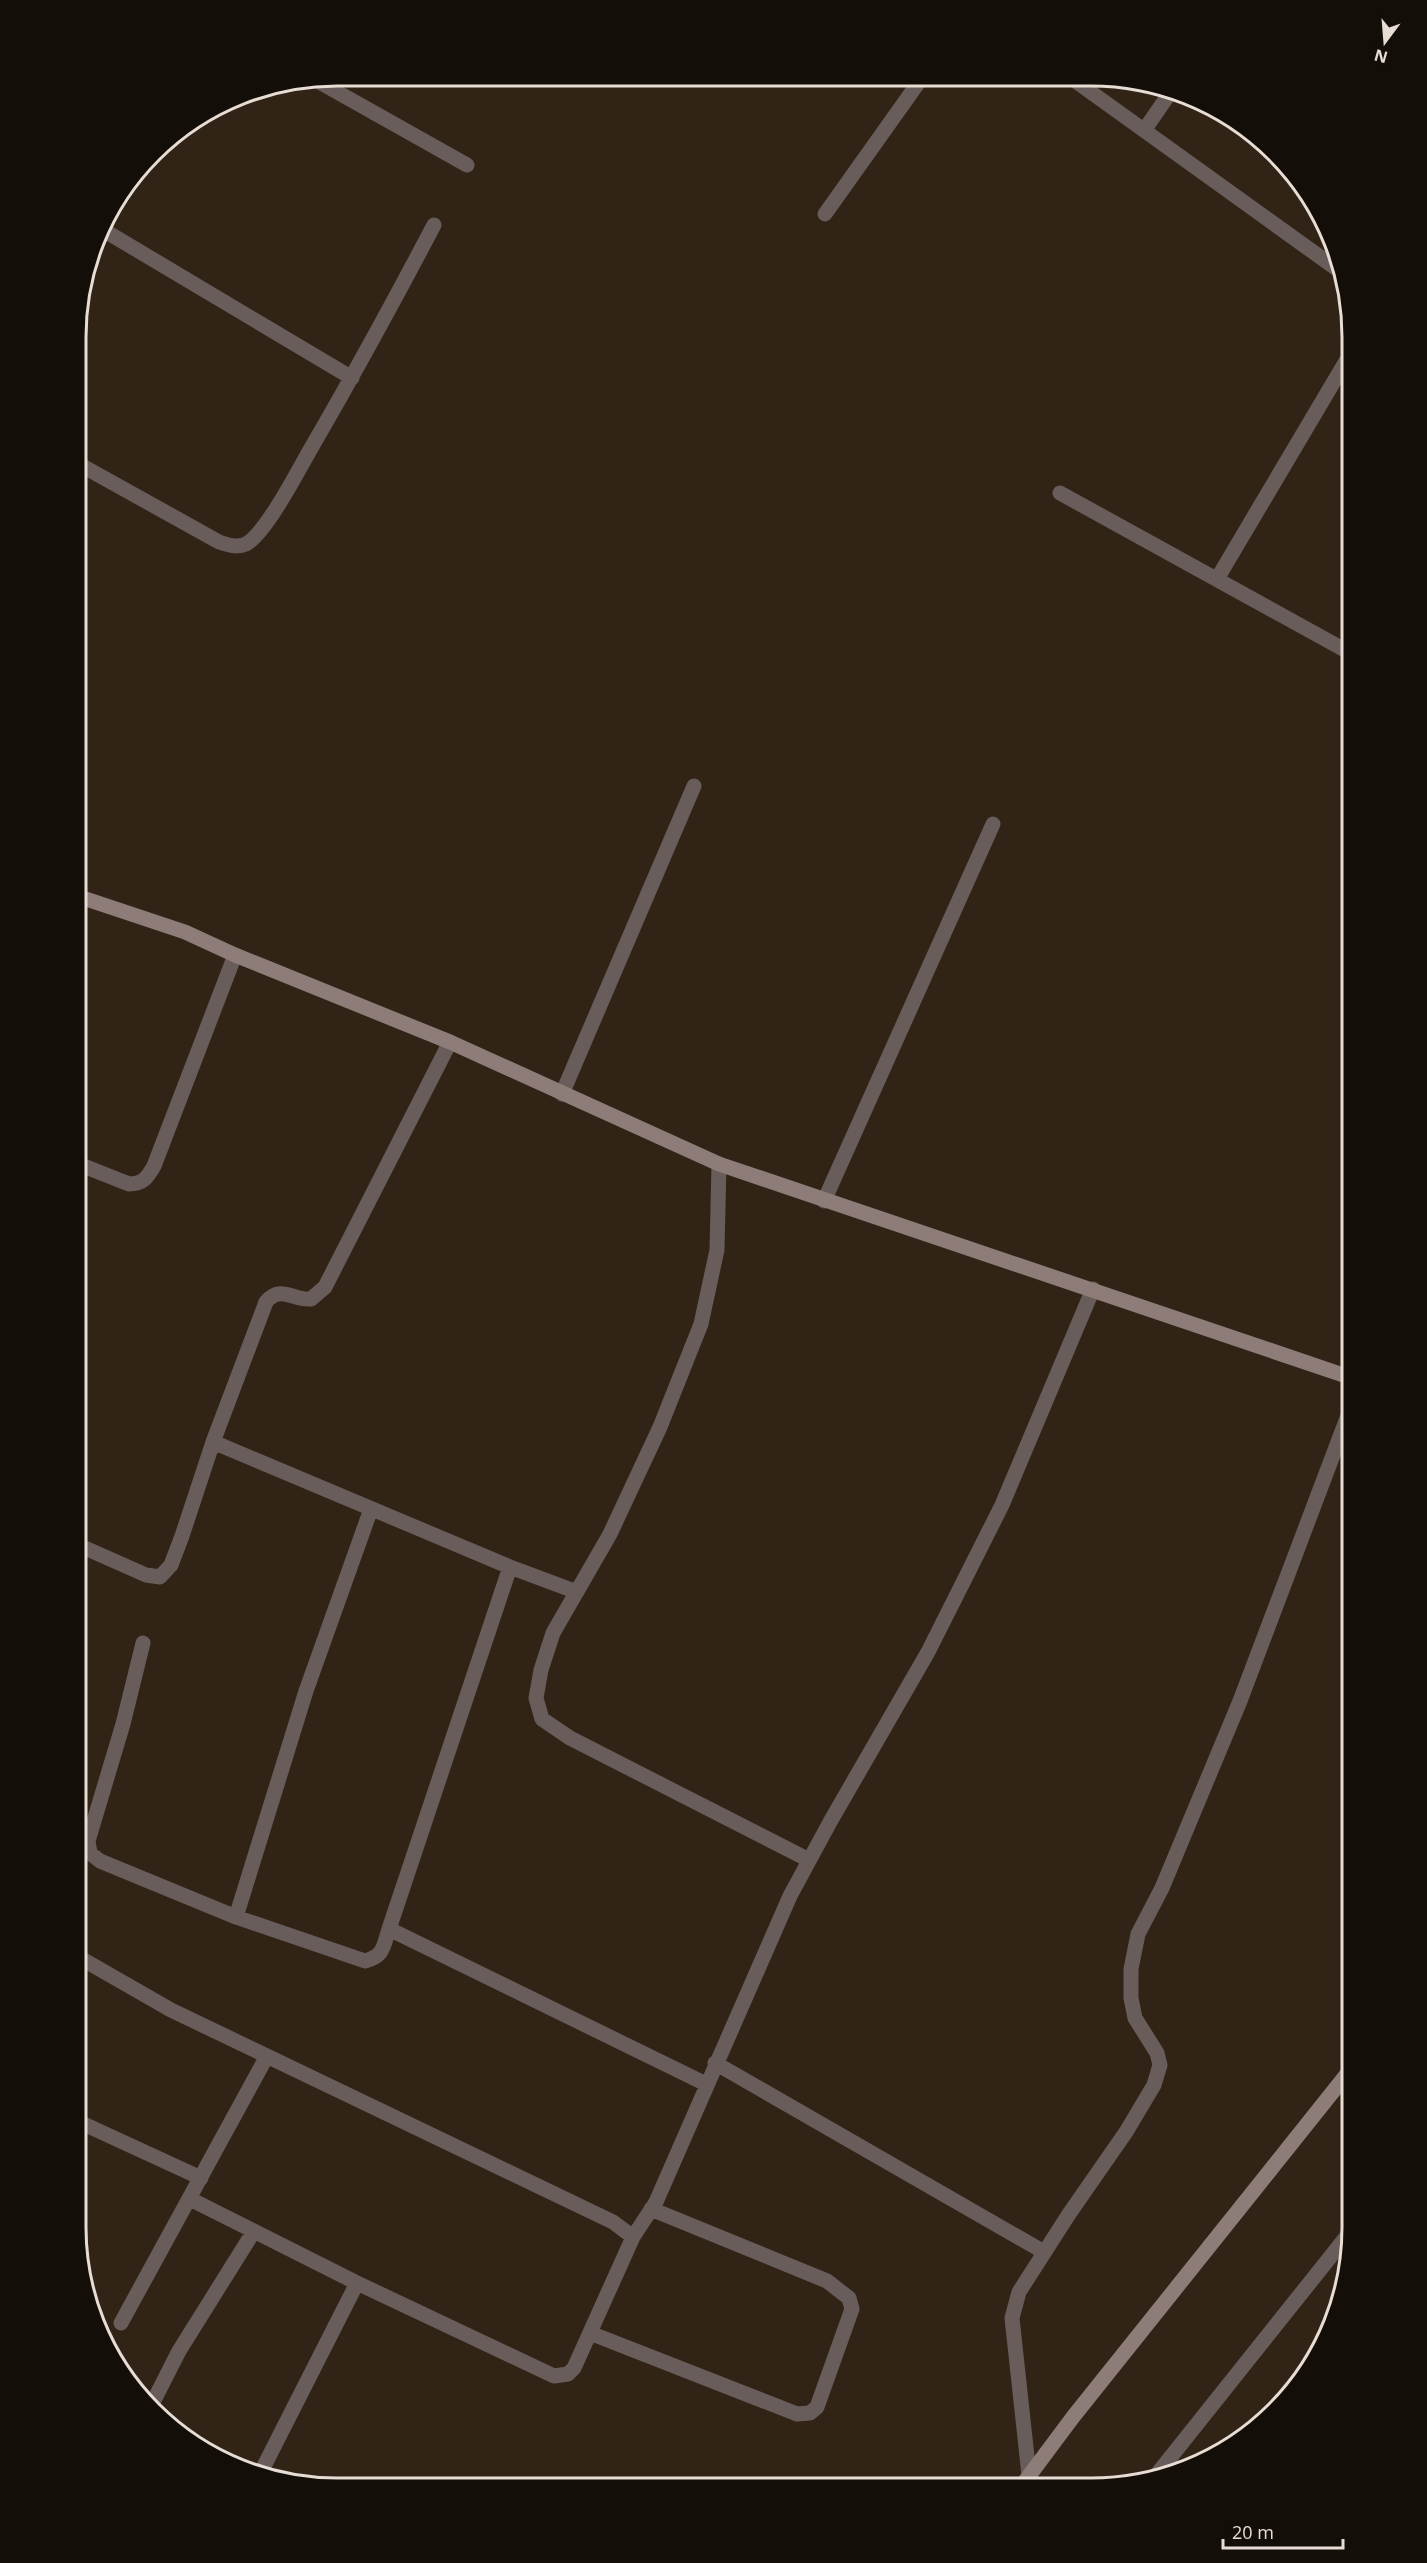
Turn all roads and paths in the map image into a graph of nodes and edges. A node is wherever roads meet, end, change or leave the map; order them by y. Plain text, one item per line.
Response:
1 (325, 86) edge
2 (916, 86) edge
3 (1083, 86) edge
4 (1167, 98) edge
5 (1145, 129) junction
6 (467, 165) dead end
7 (825, 214) dead end
8 (434, 225) dead end
9 (108, 233) edge
10 (1331, 264) edge
11 (1342, 368) edge
12 (352, 378) junction
13 (86, 468) edge
14 (1060, 493) dead end
15 (1217, 579) junction
16 (1342, 648) edge
17 (694, 786) dead end
18 (993, 824) dead end
19 (86, 899) edge
20 (235, 955) junction
21 (450, 1042) junction
22 (562, 1094) junction
23 (719, 1164) junction
24 (86, 1167) edge
25 (824, 1200) junction
26 (1093, 1289) junction
27 (1342, 1375) edge
28 (1342, 1431) edge
29 (213, 1443) junction
30 (370, 1509) junction
31 (86, 1548) edge
32 (510, 1567) junction
33 (577, 1592) junction
34 (143, 1643) dead end
35 (809, 1860) junction
36 (236, 1917) junction
37 (389, 1929) junction
38 (86, 1961) edge
39 (267, 2056) junction
40 (716, 2063) junction
41 (1342, 2081) edge
42 (706, 2084) junction
43 (86, 2125) edge
44 (201, 2178) junction
45 (190, 2199) junction
46 (651, 2209) junction
47 (254, 2231) junction
48 (633, 2237) junction
49 (1341, 2245) edge
50 (1044, 2252) junction
51 (357, 2283) junction
52 (121, 2323) dead end
53 (590, 2333) junction
54 (155, 2399) edge
55 (264, 2466) edge
56 (1163, 2466) edge
57 (1025, 2478) edge
58 (1027, 2478) edge

1 - 6 street
2 - 7 street
3 - 5 street
4 - 5 street
5 - 10 street
8 - 12 street
9 - 12 street
11 - 15 street
12 - 13 street
14 - 15 street
15 - 16 street
17 - 22 street
18 - 25 street
19 - 20 street
20 - 21 street
20 - 24 street
21 - 22 street
21 - 29 street
22 - 23 street
23 - 25 street
23 - 33 street
25 - 26 street
26 - 27 street
26 - 35 street
28 - 50 street
29 - 30 street
29 - 31 street
30 - 32 street
30 - 36 street
32 - 33 street
32 - 37 street
33 - 35 street
34 - 36 street
35 - 40 street
36 - 37 street
37 - 42 street
38 - 39 street
39 - 44 street
39 - 48 street
40 - 42 street
40 - 50 street
41 - 58 street
42 - 46 street
43 - 44 street
44 - 45 street
45 - 47 street
45 - 52 street
46 - 48 street
46 - 53 street
47 - 51 street
47 - 54 street
48 - 53 street
49 - 56 street
50 - 57 street
51 - 53 street
51 - 55 street

